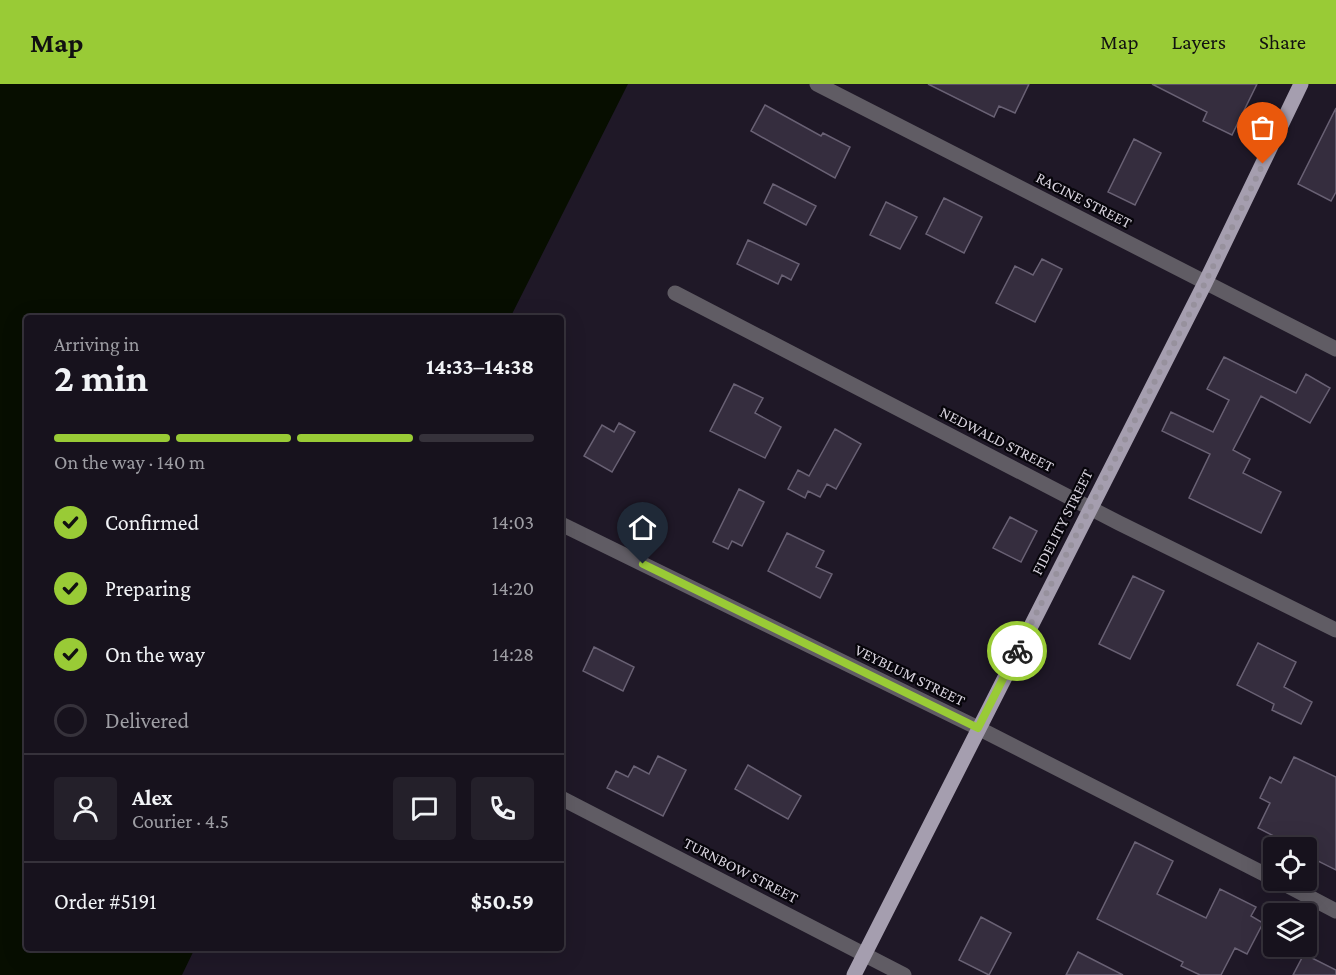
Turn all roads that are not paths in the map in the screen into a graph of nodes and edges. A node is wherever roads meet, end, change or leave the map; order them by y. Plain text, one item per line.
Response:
1 (817, 84) edge
2 (1301, 84) edge
3 (1205, 283) junction
4 (675, 293) dead end
5 (1336, 349) edge
6 (1089, 507) junction
7 (564, 525) edge
8 (1336, 630) edge
9 (978, 728) junction
10 (564, 800) edge
11 (1263, 874) edge
12 (1297, 891) edge
13 (1336, 911) edge
14 (865, 954) junction
15 (854, 975) edge
16 (904, 975) edge

1 - 3 street, RACINE STREET
2 - 3 main road, FIDELITY STREET
3 - 5 street, RACINE STREET
3 - 6 main road, FIDELITY STREET
4 - 6 street, NEDWALD STREET
6 - 8 street, NEDWALD STREET
6 - 9 main road, FIDELITY STREET
7 - 9 street, VEYBLUM STREET
9 - 11 street, VEYBLUM STREET
9 - 14 main road, FIDELITY STREET
10 - 14 street, TURNBOW STREET
12 - 13 street, VEYBLUM STREET
14 - 15 main road, FIDELITY STREET
14 - 16 street, TURNBOW STREET

